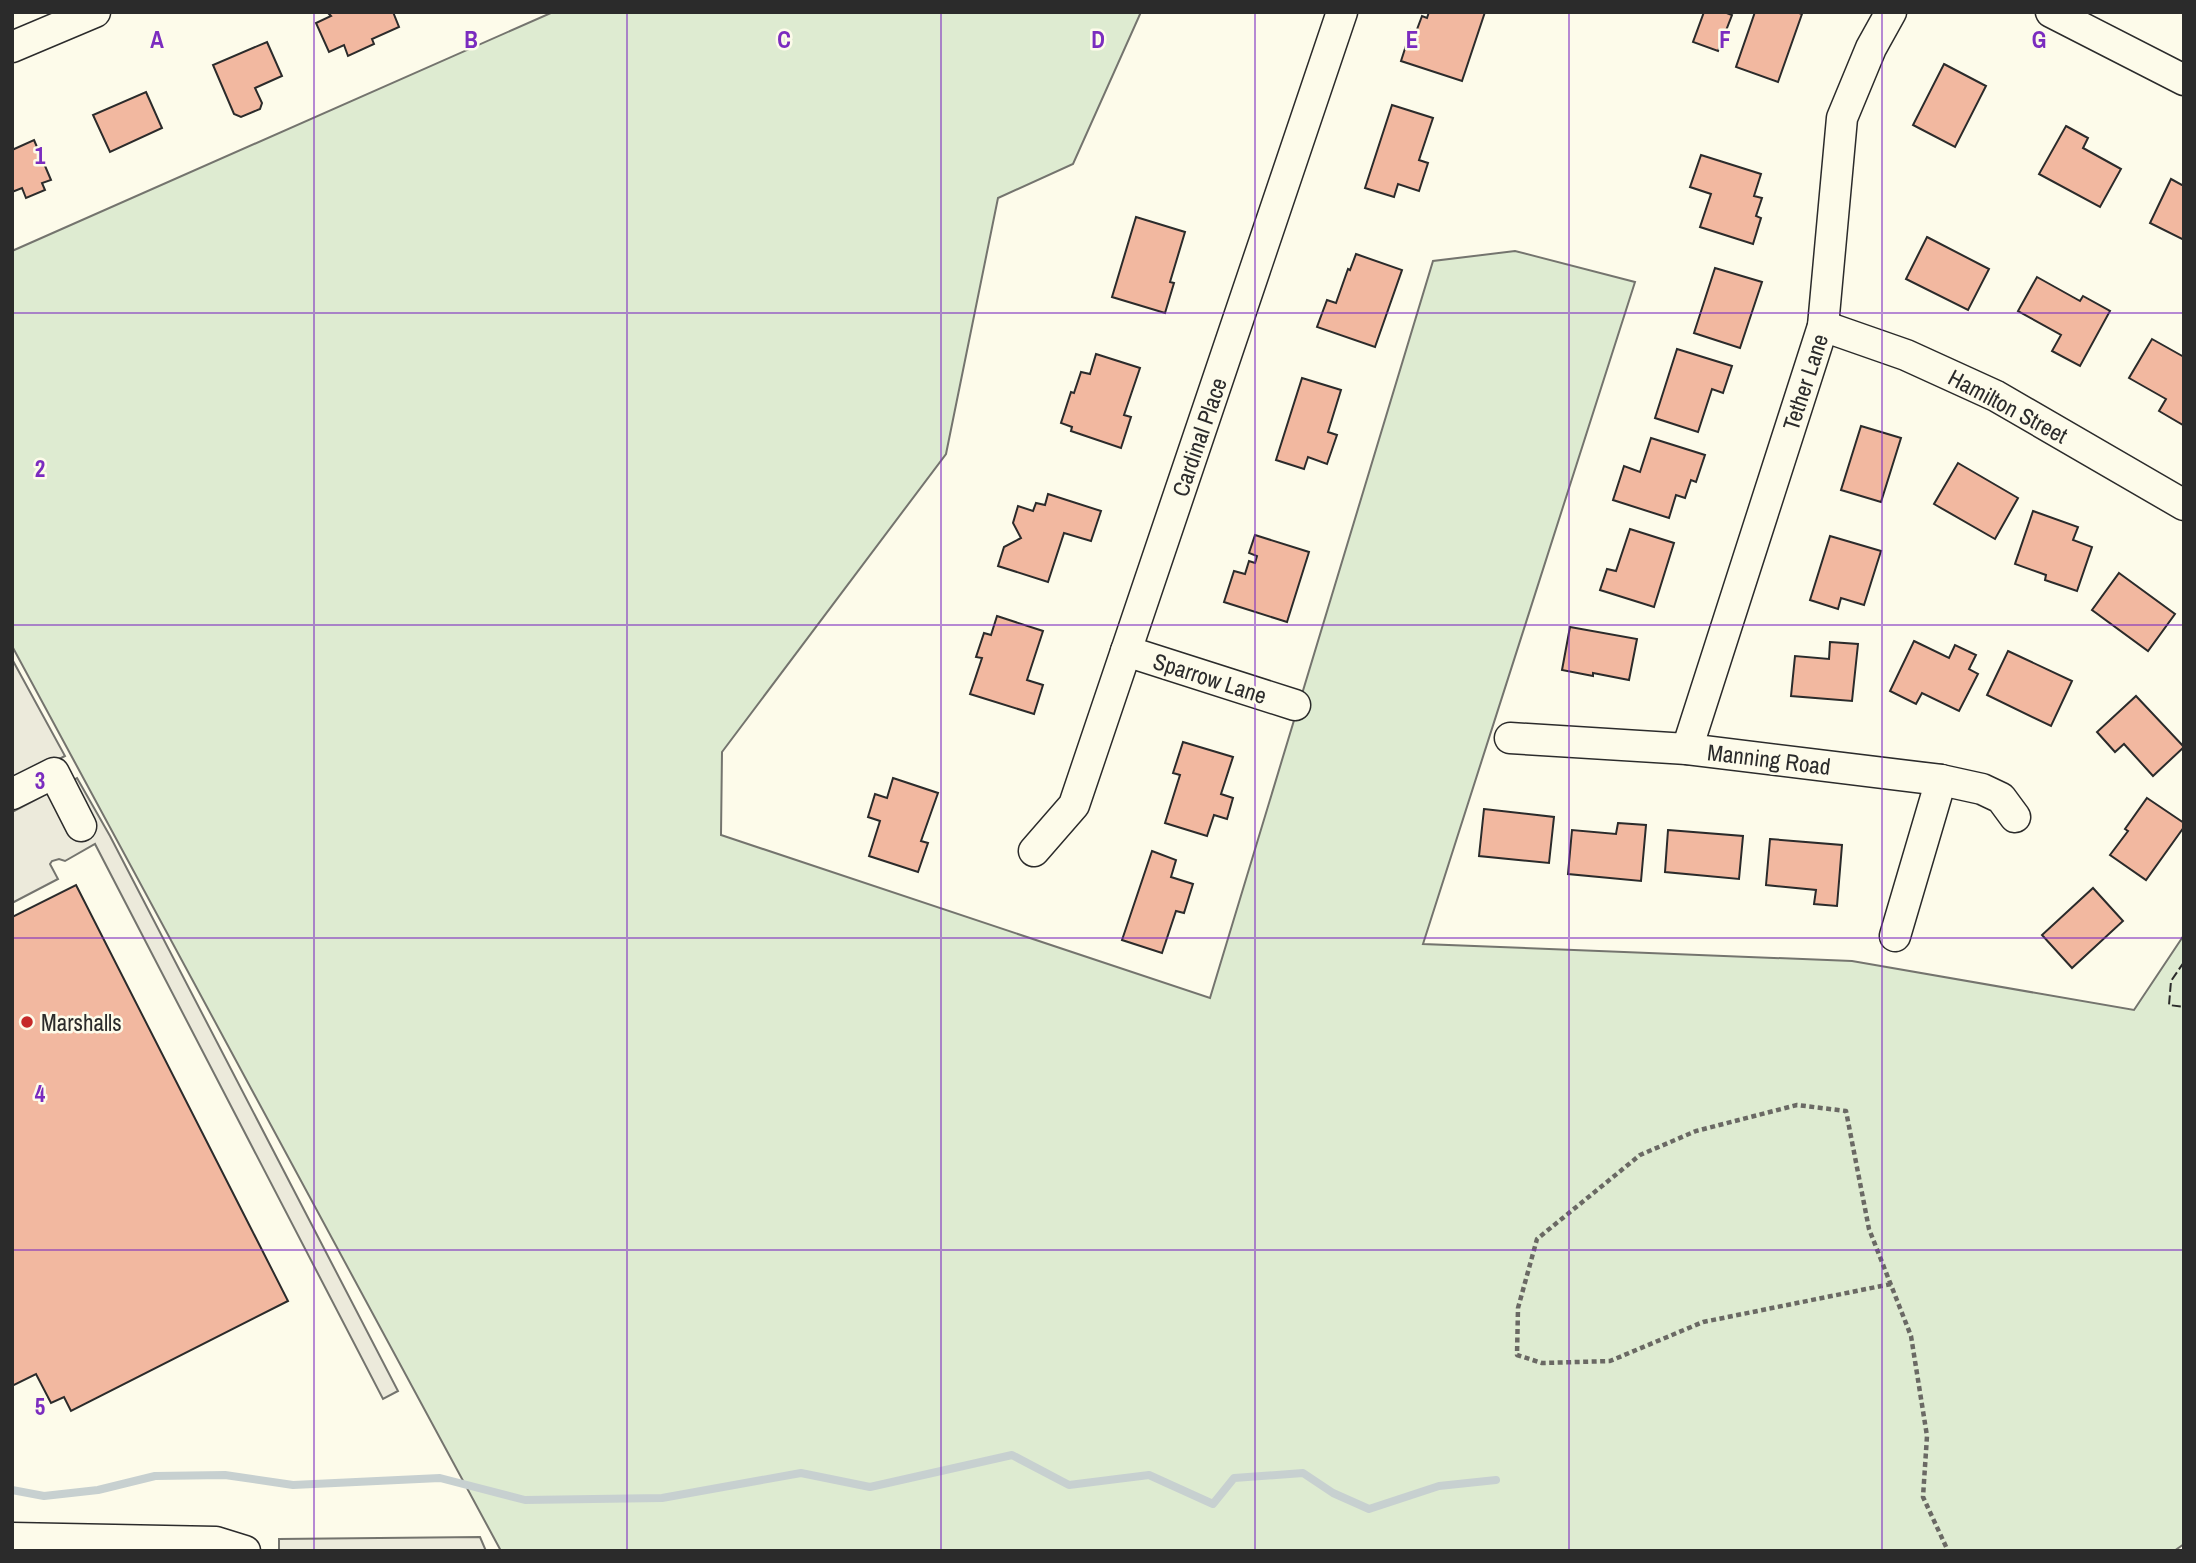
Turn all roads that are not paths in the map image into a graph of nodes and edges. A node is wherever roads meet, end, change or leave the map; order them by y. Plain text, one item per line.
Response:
1 (95, 12) edge
2 (1342, 12) edge
3 (1891, 12) edge
4 (2051, 12) edge
5 (2090, 21) edge
6 (12, 47) edge
7 (2184, 80) edge
8 (1823, 326) junction
9 (2184, 505) edge
10 (1126, 652) junction
11 (1294, 705) dead end
12 (1510, 738) dead end
13 (1687, 749) junction
14 (1941, 780) junction
15 (12, 794) edge
16 (2015, 817) dead end
17 (81, 826) dead end
18 (1034, 851) dead end
19 (1895, 936) dead end
20 (12, 1538) edge
21 (245, 1551) edge

1 - 6 street
2 - 10 street, Cardinal Place
3 - 8 street, Tether Lane
4 - 5 street
5 - 7 street
8 - 9 street, Hamilton Street
8 - 13 street, Tether Lane
10 - 11 street, Sparrow Lane
10 - 18 street, Cardinal Place
12 - 13 street, Manning Road
13 - 14 street, Manning Road
14 - 16 street, Manning Road
14 - 19 street
15 - 17 street
20 - 21 street

